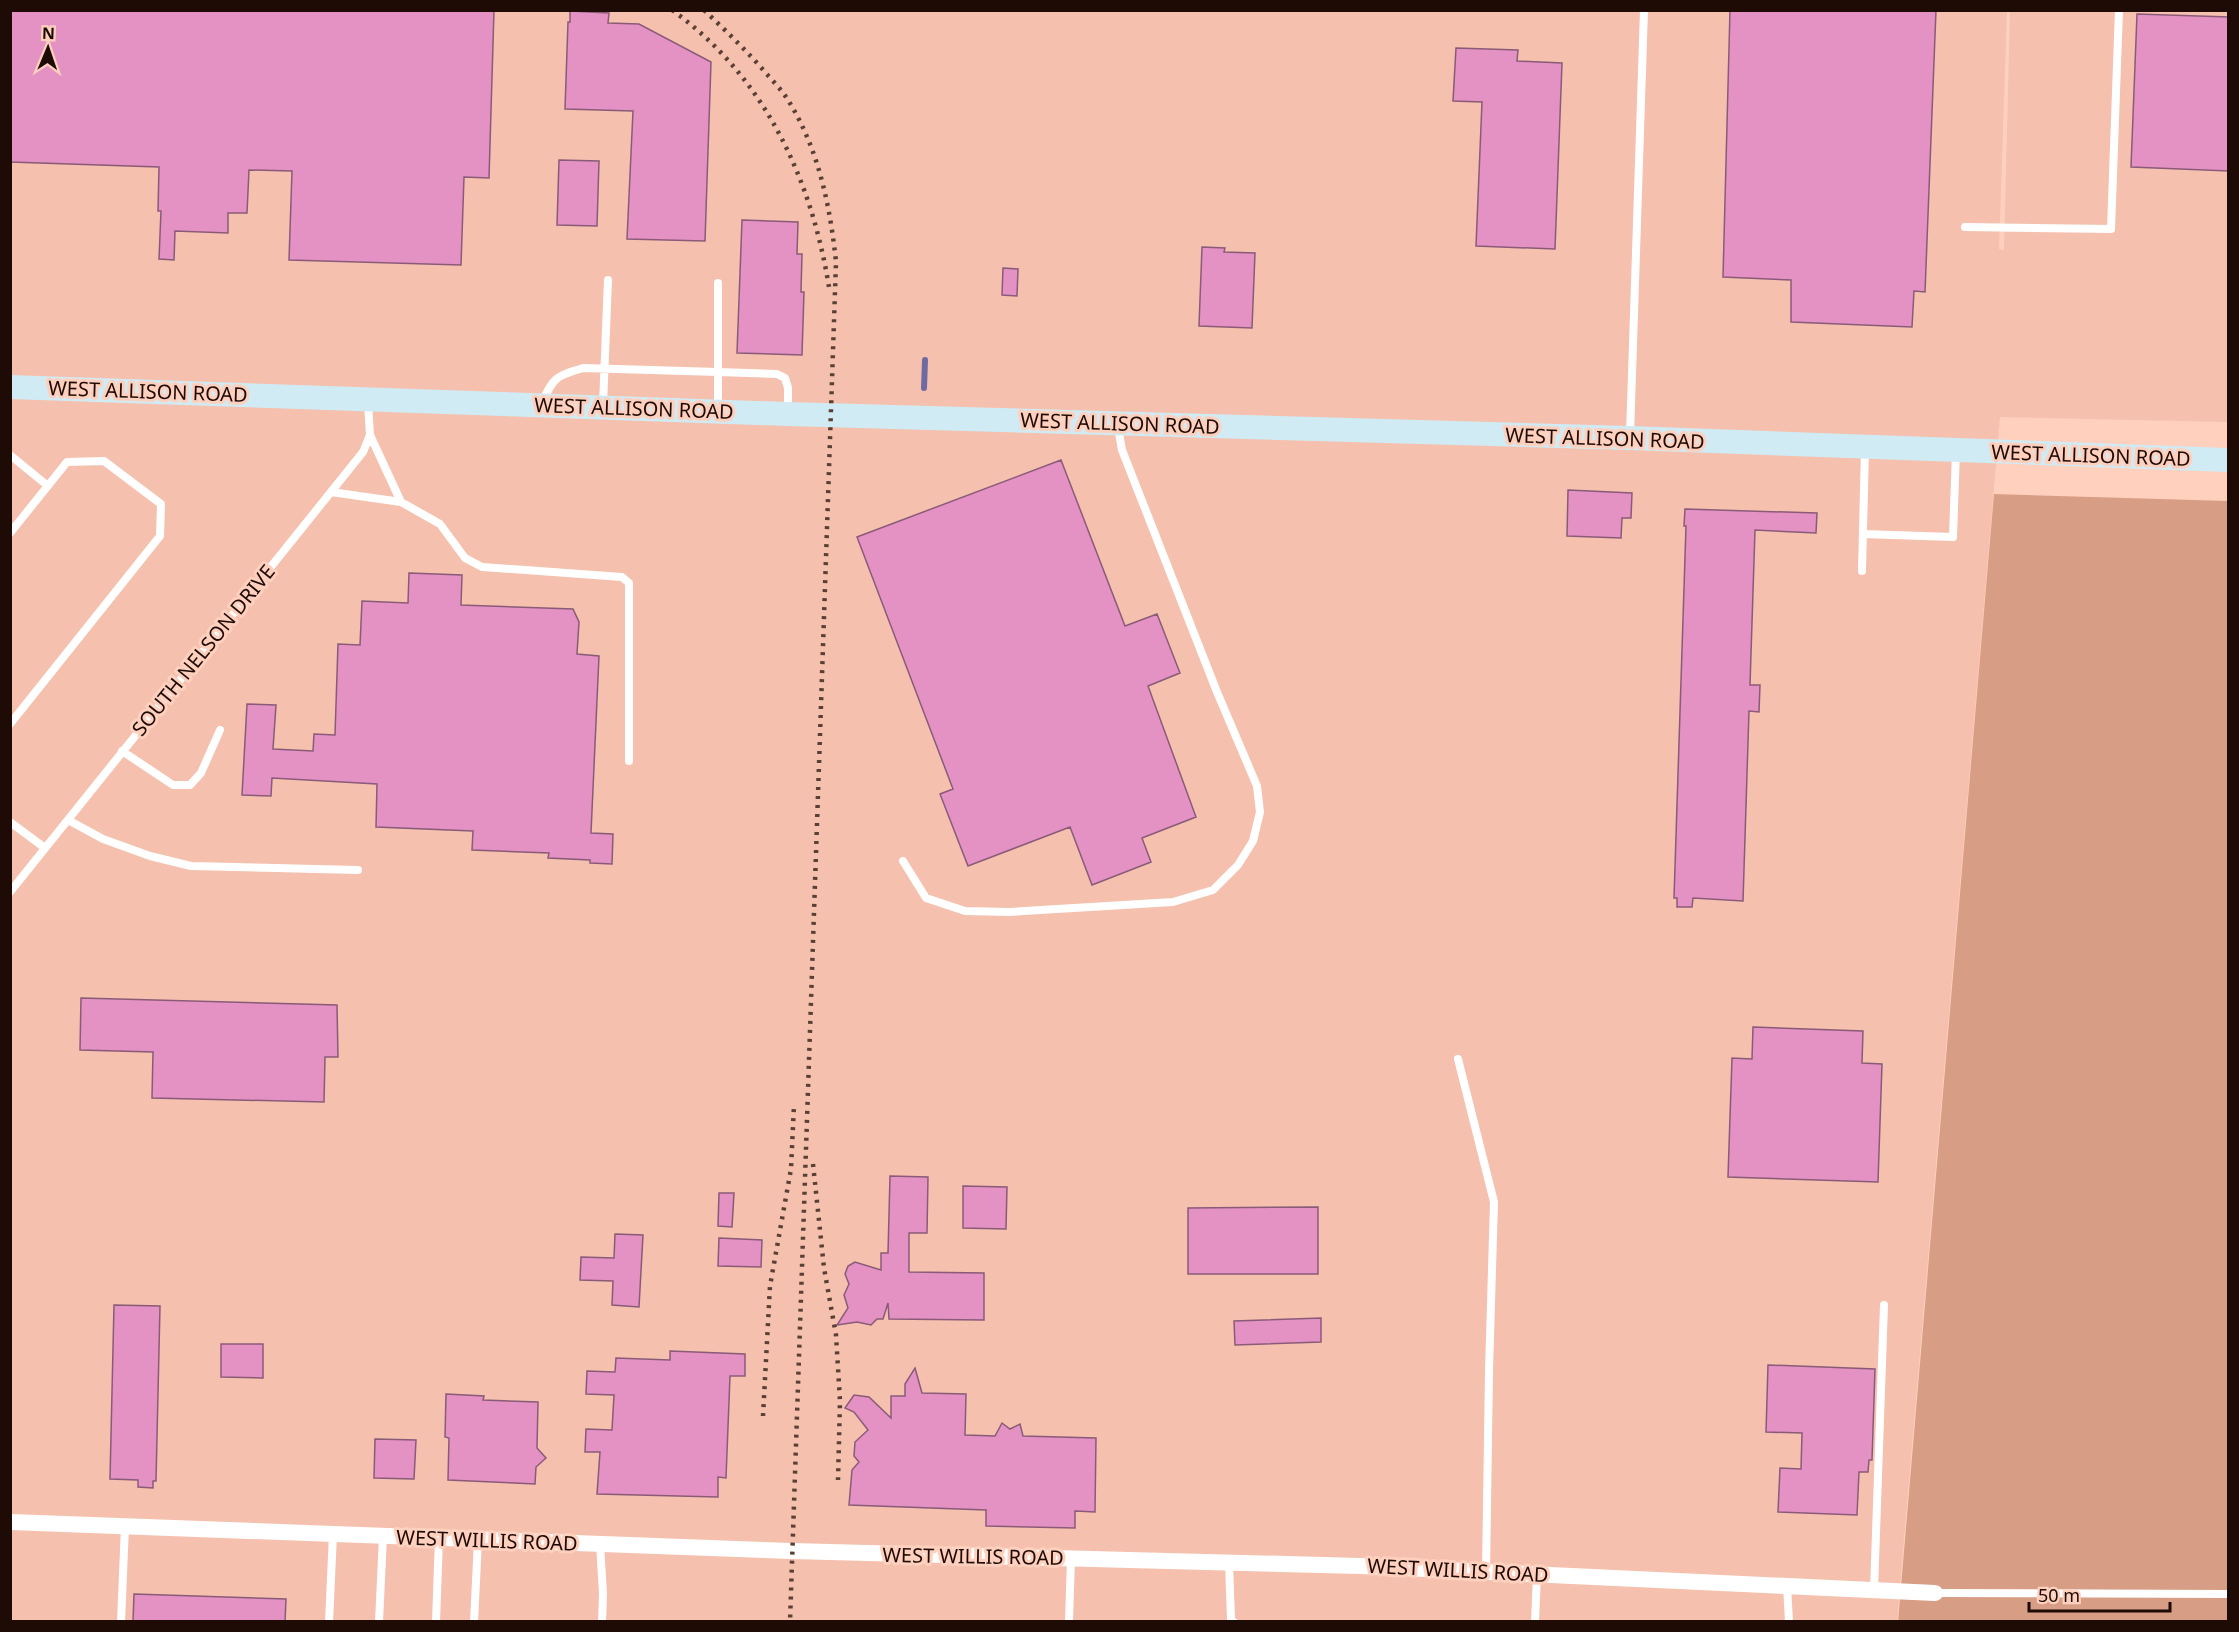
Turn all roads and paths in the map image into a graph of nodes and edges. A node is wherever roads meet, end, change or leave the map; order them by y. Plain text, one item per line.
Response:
1 (1644, 10) edge
2 (2118, 10) edge
3 (1965, 227) dead end
4 (608, 280) dead end
5 (718, 283) dead end
6 (604, 369) junction
7 (718, 372) junction
8 (10, 387) edge
9 (367, 399) junction
10 (540, 405) junction
11 (603, 408) junction
12 (718, 411) junction
13 (788, 414) junction
14 (1118, 423) junction
15 (370, 435) junction
16 (1630, 438) junction
17 (1864, 447) junction
18 (1956, 450) junction
19 (10, 456) edge
20 (2229, 460) edge
21 (48, 486) junction
22 (331, 492) junction
23 (401, 502) junction
24 (10, 533) edge
25 (1863, 534) junction
26 (1862, 571) dead end
27 (10, 724) edge
28 (220, 730) dead end
29 (122, 751) junction
30 (629, 761) dead end
31 (68, 820) junction
32 (10, 822) edge
33 (45, 848) junction
34 (903, 861) dead end
35 (358, 870) dead end
36 (10, 892) edge
37 (1458, 1059) dead end
38 (1884, 1305) dead end
39 (10, 1522) edge
40 (125, 1526) junction
41 (333, 1534) junction
42 (383, 1536) junction
43 (439, 1538) junction
44 (478, 1540) junction
45 (600, 1544) junction
46 (1071, 1558) junction
47 (1229, 1562) junction
48 (1486, 1572) junction
49 (1537, 1574) junction
50 (1787, 1586) junction
51 (1874, 1590) junction
52 (1935, 1593) joint
53 (2229, 1594) edge
54 (121, 1622) edge
55 (329, 1622) edge
56 (380, 1622) edge
57 (436, 1622) edge
58 (474, 1622) edge
59 (602, 1622) edge
60 (1069, 1622) edge
61 (1234, 1622) edge
62 (1535, 1622) edge
63 (1789, 1622) edge

1 - 16 lane
2 - 3 lane
4 - 6 lane
5 - 7 lane
6 - 7 lane
6 - 10 lane
6 - 11 lane
7 - 12 lane
7 - 13 lane
8 - 9 street, WEST ALLISON ROAD
9 - 10 street, WEST ALLISON ROAD
9 - 15 lane
10 - 11 street, WEST ALLISON ROAD
11 - 12 street, WEST ALLISON ROAD
12 - 13 street, WEST ALLISON ROAD
13 - 14 street, WEST ALLISON ROAD
14 - 16 street, WEST ALLISON ROAD
14 - 34 lane
15 - 22 lane, SOUTH NELSON DRIVE
15 - 23 lane
16 - 17 street, WEST ALLISON ROAD
17 - 18 street, WEST ALLISON ROAD
17 - 25 lane
18 - 20 street, WEST ALLISON ROAD
18 - 25 lane
19 - 21 lane
21 - 24 lane
21 - 27 lane
22 - 23 lane
22 - 29 lane, SOUTH NELSON DRIVE
23 - 30 lane
25 - 26 lane
28 - 29 lane
29 - 31 lane, SOUTH NELSON DRIVE
31 - 33 lane, SOUTH NELSON DRIVE
31 - 35 lane
32 - 33 lane
33 - 36 lane, SOUTH NELSON DRIVE
37 - 48 lane
38 - 51 lane
39 - 40 street, WEST WILLIS ROAD
40 - 41 street, WEST WILLIS ROAD
40 - 54 lane
41 - 42 street, WEST WILLIS ROAD
41 - 55 lane
42 - 43 street, WEST WILLIS ROAD
42 - 56 lane
43 - 44 street, WEST WILLIS ROAD
43 - 57 lane
44 - 45 street, WEST WILLIS ROAD
44 - 58 lane
45 - 46 street, WEST WILLIS ROAD
45 - 59 lane
46 - 47 street, WEST WILLIS ROAD
46 - 60 lane
47 - 48 street, WEST WILLIS ROAD
47 - 61 lane
48 - 49 street, WEST WILLIS ROAD
49 - 50 street, WEST WILLIS ROAD
49 - 62 lane
50 - 51 street, WEST WILLIS ROAD
50 - 63 lane
51 - 52 street, WEST WILLIS ROAD
52 - 53 lane

